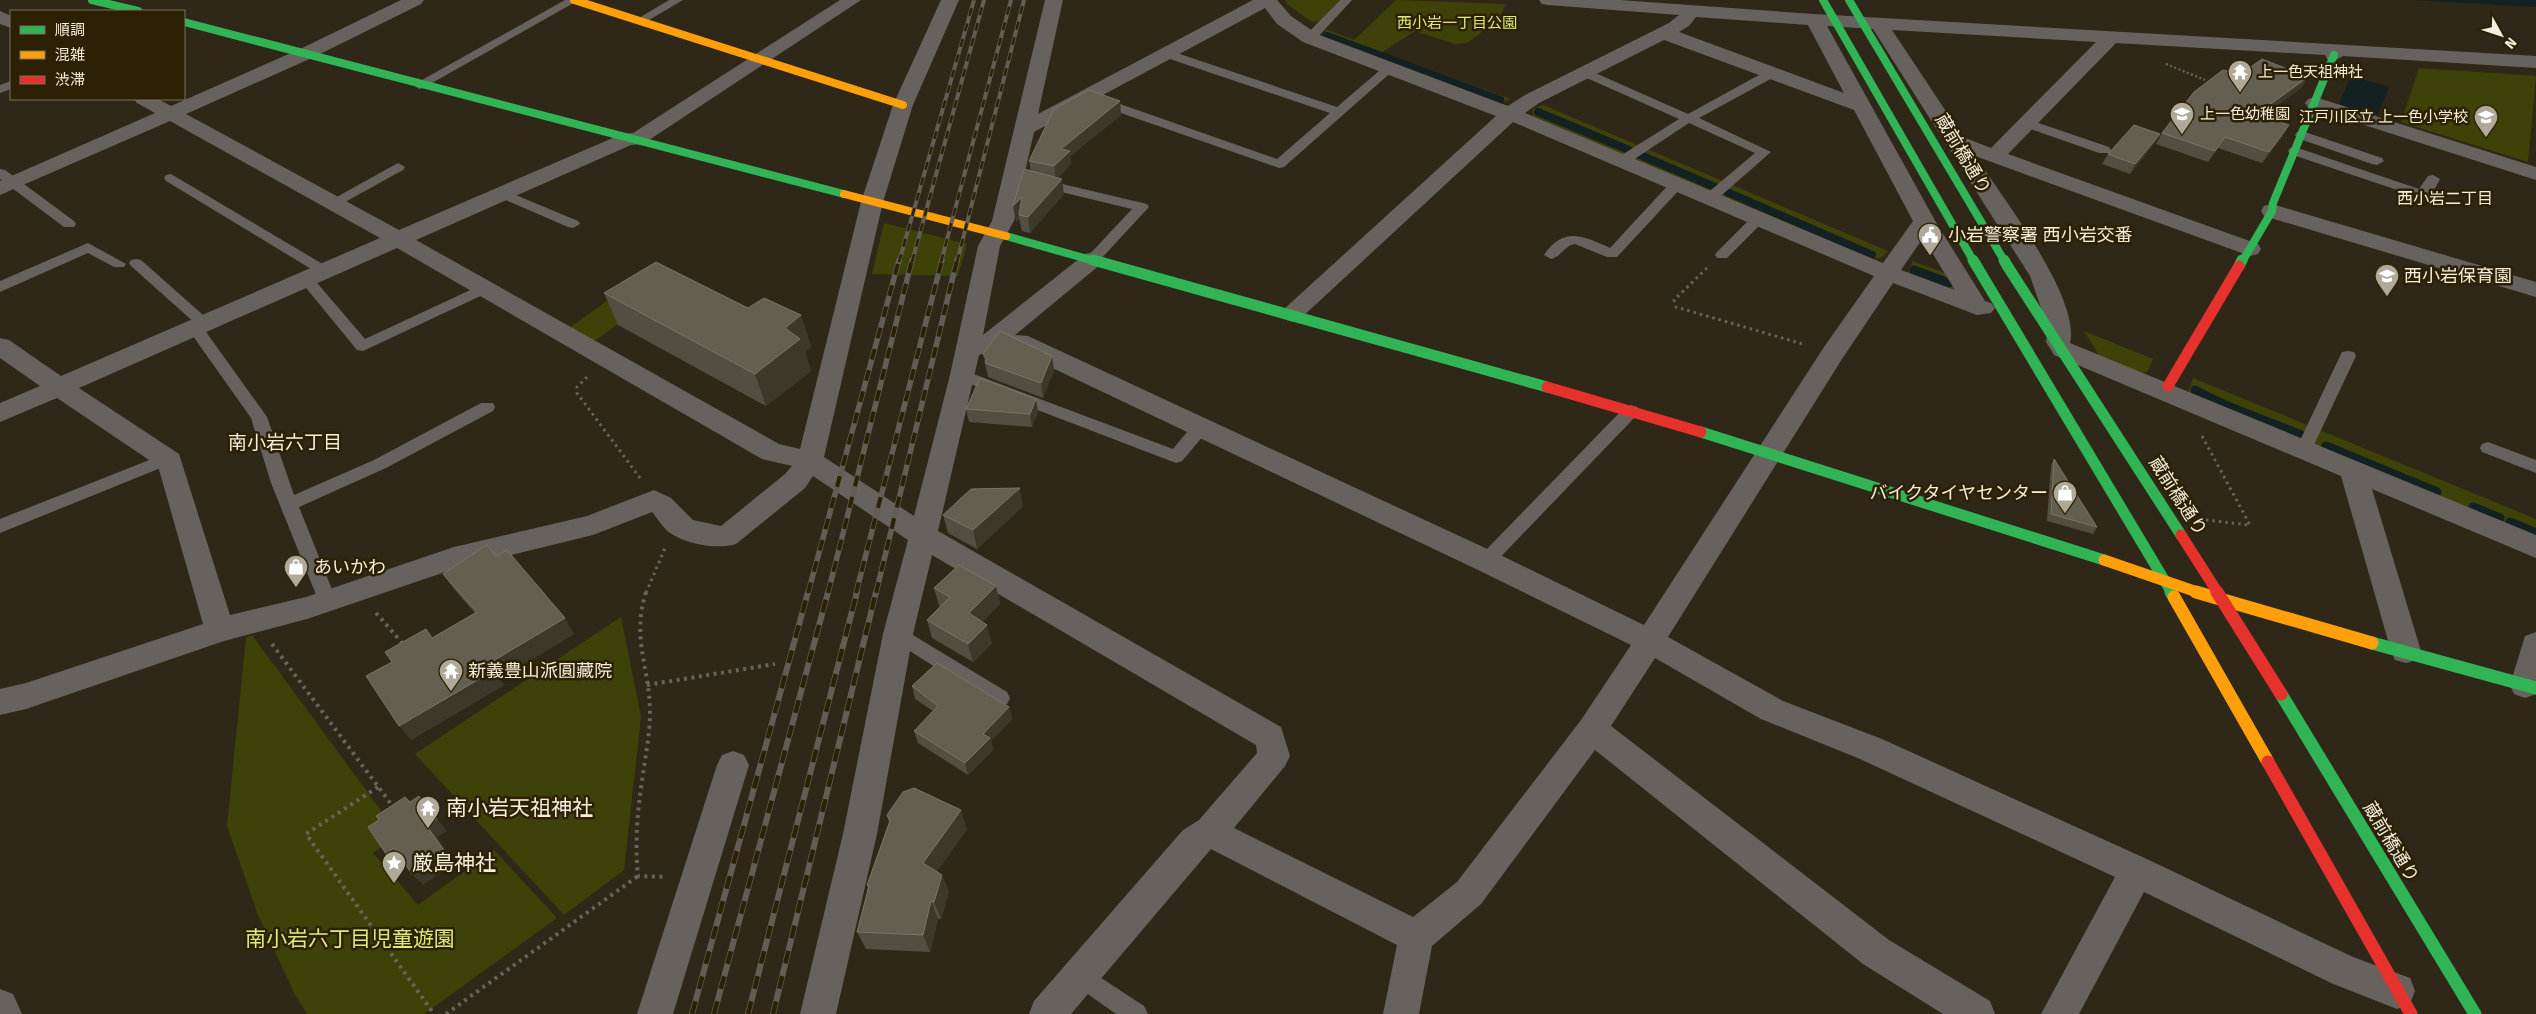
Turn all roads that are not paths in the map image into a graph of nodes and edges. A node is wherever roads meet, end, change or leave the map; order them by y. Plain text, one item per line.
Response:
1 (92, 0) edge
2 (415, 0) edge
3 (574, 0) edge
4 (677, 0) edge
5 (852, 0) edge
6 (950, 0) edge
7 (1054, 0) edge
8 (1268, 0) edge
9 (1346, 0) edge
10 (1548, 0) edge
11 (1823, 0) edge
12 (1849, 0) edge
13 (134, 10) edge
14 (1689, 11) junction
15 (1814, 20) junction
16 (640, 21) junction
17 (185, 22) edge
18 (1879, 24) junction
19 (1663, 33) junction
20 (1310, 38) junction
21 (2111, 38) junction
22 (1165, 53) junction
23 (2332, 53) junction
24 (308, 54) junction
25 (760, 59) junction
26 (2536, 62) edge
27 (1390, 68) junction
28 (1584, 72) junction
29 (1772, 73) junction
30 (418, 85) junction
31 (1086, 96) junction
32 (146, 100) edge
33 (2315, 103) junction
34 (903, 104) junction
35 (1863, 107) junction
36 (1338, 112) junction
37 (169, 114) junction
38 (1510, 114) junction
39 (1690, 119) junction
40 (2027, 123) junction
41 (1024, 129) junction
42 (2302, 135) junction
43 (633, 139) junction
44 (1953, 141) junction
45 (2104, 150) dead end
46 (2295, 151) junction
47 (1994, 156) junction
48 (1622, 160) junction
49 (2376, 161) dead end
50 (398, 167) dead end
51 (2536, 174) edge
52 (1014, 176) junction
53 (172, 178) dead end
54 (2433, 179) dead end
55 (4, 182) edge
56 (1677, 184) junction
57 (504, 194) junction
58 (1710, 198) junction
59 (872, 202) junction
60 (331, 204) junction
61 (2272, 211) junction
62 (1759, 218) junction
63 (69, 224) dead end
64 (573, 224) dead end
65 (1926, 224) junction
66 (996, 233) junction
67 (400, 240) junction
68 (2250, 249) junction
69 (1551, 255) dead end
70 (1722, 255) road end
71 (1093, 259) junction
72 (136, 263) dead end
73 (120, 264) dead end
74 (1888, 273) junction
75 (317, 276) junction
76 (0, 287) edge
77 (484, 289) junction
78 (2536, 290) edge
79 (1976, 307) junction
80 (1292, 314) junction
81 (2004, 314) junction
82 (201, 327) junction
83 (1001, 334) junction
84 (0, 346) edge
85 (2061, 346) junction
86 (2348, 356) dead end
87 (965, 363) junction
88 (61, 386) junction
89 (2172, 392) junction
90 (487, 407) dead end
91 (1631, 411) junction
92 (0, 413) edge
93 (1202, 428) junction
94 (2488, 448) dead end
95 (2304, 449) junction
96 (1769, 453) junction
97 (167, 459) junction
98 (810, 461) junction
99 (2536, 467) edge
100 (2352, 469) junction
101 (290, 504) junction
102 (0, 526) edge
103 (921, 535) junction
104 (2536, 548) edge
105 (1486, 561) junction
106 (2165, 580) junction
107 (328, 602) junction
108 (2225, 602) junction
109 (220, 630) junction
110 (898, 634) junction
111 (1650, 641) junction
112 (2536, 644) edge
113 (2406, 651) junction
114 (2530, 686) edge
115 (1000, 698) dead end
116 (0, 702) edge
117 (1592, 728) junction
118 (732, 765) dead end
119 (1212, 831) junction
120 (2137, 871) junction
121 (1416, 937) junction
122 (1080, 975) junction
123 (2404, 1002) edge
124 (0, 1007) edge
125 (4, 1014) edge
126 (655, 1014) edge
127 (818, 1014) edge
128 (1047, 1014) edge
129 (1136, 1014) edge
130 (1401, 1014) edge
131 (1977, 1014) edge
132 (2059, 1014) edge
133 (2474, 1014) edge

1 - 13 street
2 - 24 street
3 - 16 street
3 - 30 lane
4 - 16 lane
5 - 25 street
6 - 34 street
7 - 41 street
8 - 20 street
8 - 22 street
9 - 20 lane
10 - 14 street
11 - 81 street, bridge
12 - 85 street, 蔵前橋通り, bridge
14 - 15 street
14 - 19 street
15 - 18 street
15 - 35 street
16 - 25 street
17 - 24 street
18 - 21 street
18 - 44 street
19 - 28 street
19 - 29 street
20 - 27 street
21 - 23 street
21 - 40 street
22 - 31 street
22 - 36 lane
23 - 26 street
23 - 33 street
24 - 30 street
24 - 37 street
25 - 34 street
25 - 43 street
27 - 36 lane
27 - 38 street
28 - 38 street
28 - 39 lane
29 - 35 street
29 - 39 lane
30 - 43 street
31 - 36 lane
31 - 41 street
32 - 37 street
33 - 42 street
33 - 51 street
34 - 59 street
35 - 65 street
37 - 55 street
37 - 60 street
38 - 48 street
38 - 80 street
39 - 48 lane
39 - 58 lane
40 - 45 lane
40 - 47 street
41 - 52 street
42 - 46 street
42 - 49 lane
43 - 57 street
43 - 59 street
44 - 47 street
44 - 85 street
46 - 54 lane
46 - 61 street
47 - 68 street
48 - 56 street
50 - 60 lane
52 - 66 street
52 - 71 lane
53 - 75 lane
55 - 63 lane
56 - 58 street
56 - 69 lane
57 - 64 lane
57 - 67 street
58 - 62 street
59 - 66 street
59 - 98 street
60 - 67 street
61 - 68 street
61 - 78 street
62 - 70 lane
62 - 74 street
65 - 74 street
65 - 79 street
66 - 71 street
66 - 87 street
67 - 75 street
67 - 77 street
68 - 89 street
71 - 80 street
71 - 83 street
72 - 82 lane
73 - 76 lane
74 - 79 street
74 - 96 street
75 - 77 lane
75 - 82 street
77 - 98 street
79 - 81 street
80 - 91 street
81 - 106 street
82 - 88 street
82 - 101 lane
83 - 87 street
83 - 93 street
84 - 88 street
85 - 89 street
85 - 108 street, 蔵前橋通り
86 - 95 lane
87 - 93 lane
87 - 103 street
88 - 92 street
88 - 97 street
89 - 95 street
90 - 101 lane
91 - 96 street
91 - 105 lane
93 - 105 street
94 - 99 lane
95 - 100 street
96 - 106 street
96 - 111 street
97 - 102 lane
97 - 109 street
98 - 103 street
98 - 107 street
100 - 104 street
100 - 113 street
101 - 107 lane
103 - 110 street
103 - 119 street
105 - 111 street
106 - 108 street
106 - 123 street
107 - 109 street
108 - 113 street
108 - 133 street, 蔵前橋通り
109 - 116 street
110 - 115 lane
110 - 127 street
111 - 117 street
111 - 120 street
112 - 114 street
113 - 114 street
117 - 121 street
117 - 131 street
118 - 126 street
119 - 121 street
119 - 122 street
120 - 123 street
120 - 132 street
121 - 130 street
122 - 128 street
122 - 129 lane
124 - 125 street

